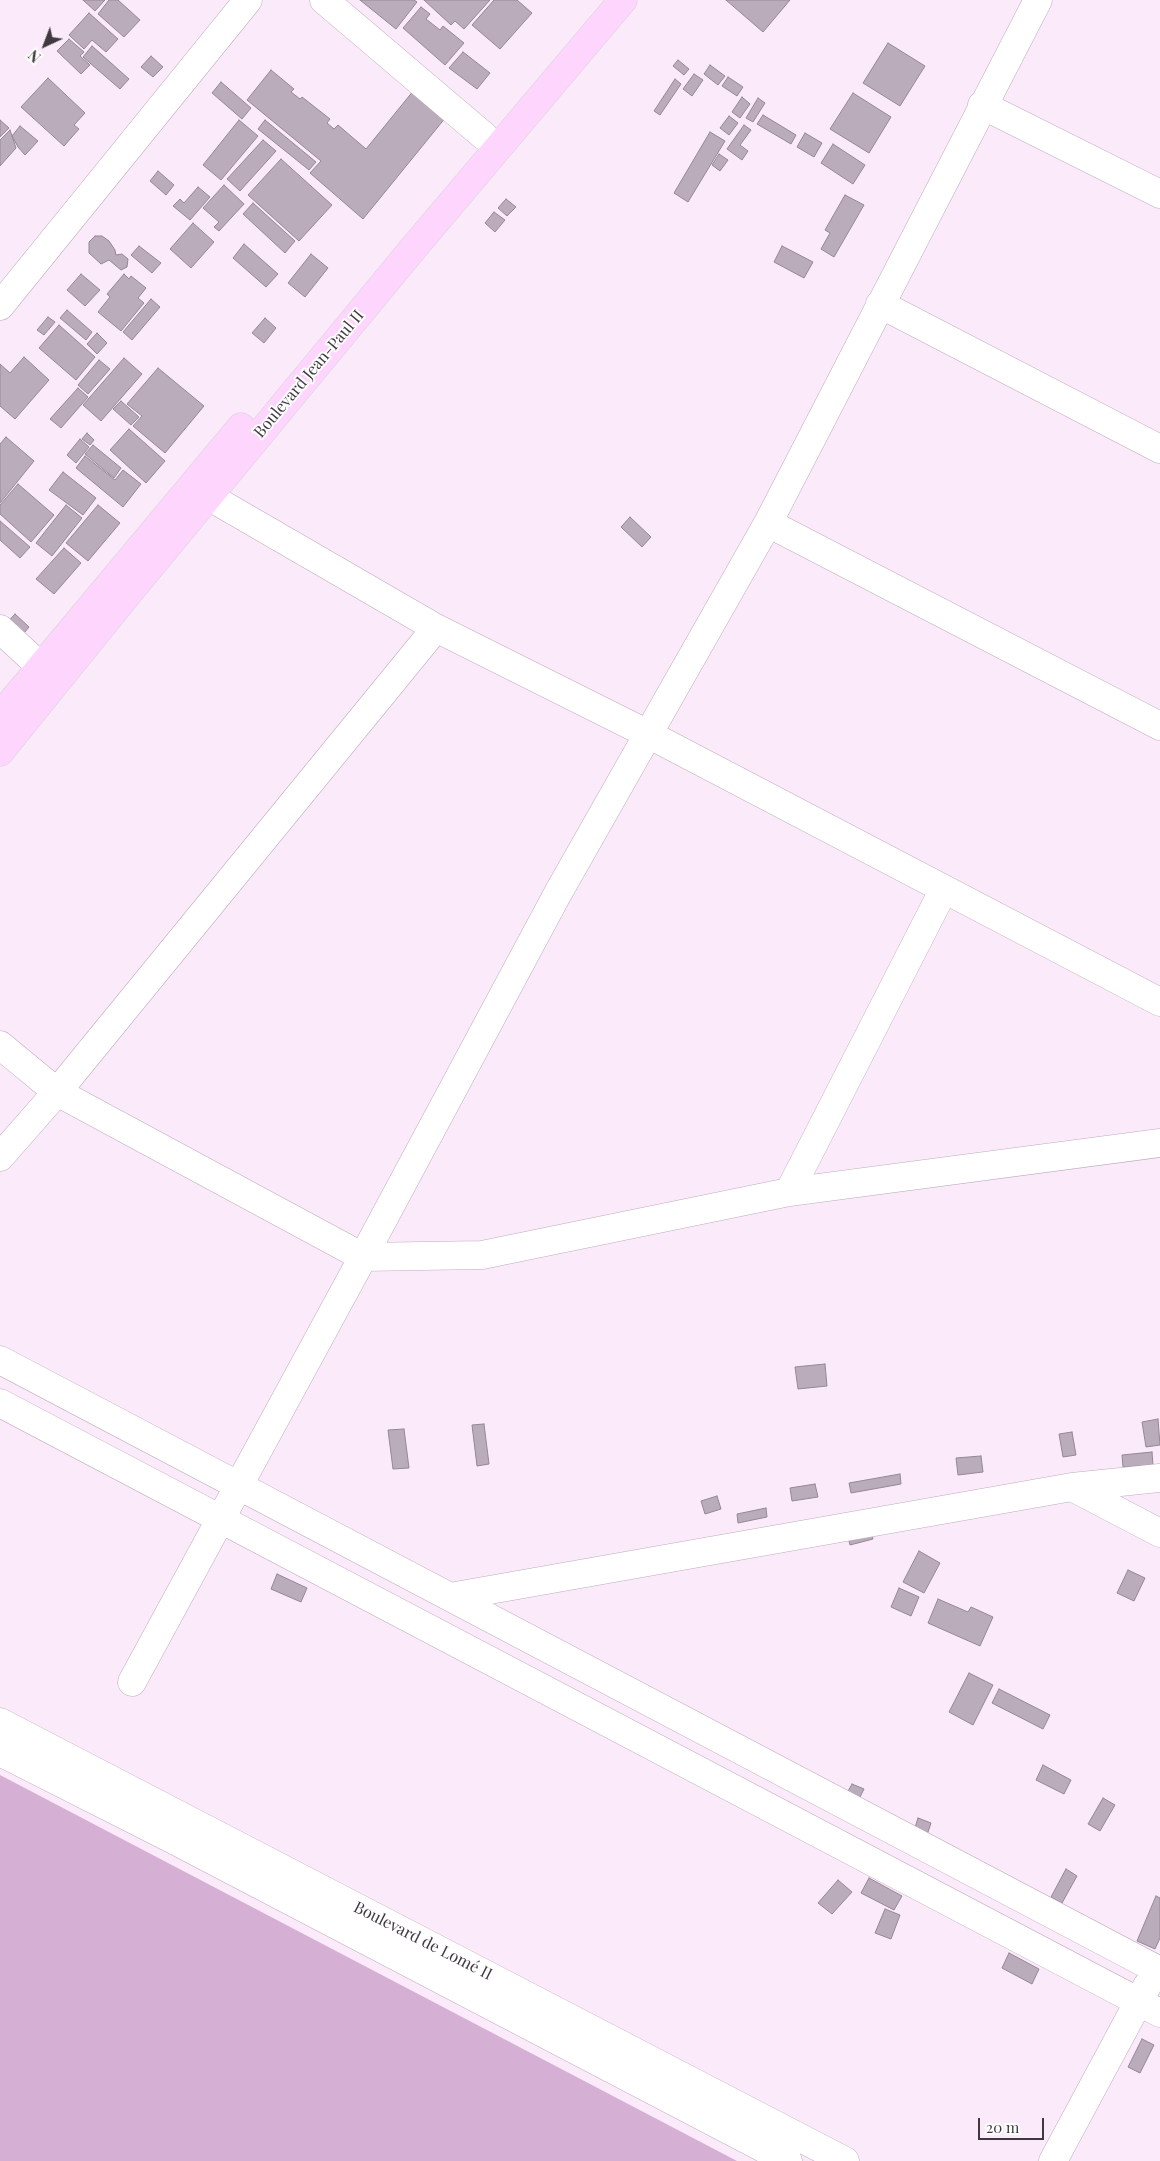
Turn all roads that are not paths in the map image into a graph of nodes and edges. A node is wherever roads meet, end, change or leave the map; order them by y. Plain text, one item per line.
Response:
1 (248, 0) edge
2 (324, 0) edge
3 (598, 0) edge
4 (623, 0) edge
5 (1038, 0) edge
6 (982, 105) junction
7 (484, 136) junction
8 (1160, 194) edge
9 (2, 300) edge
10 (880, 304) junction
11 (1160, 449) edge
12 (208, 496) junction
13 (768, 523) junction
14 (436, 628) junction
15 (0, 629) edge
16 (40, 666) junction
17 (0, 716) edge
18 (1160, 726) edge
19 (648, 734) junction
20 (0, 752) edge
21 (944, 889) junction
22 (1160, 1002) edge
23 (0, 1045) edge
24 (56, 1092) junction
25 (1160, 1143) edge
26 (0, 1156) edge
27 (789, 1192) junction
28 (363, 1257) junction
29 (0, 1360) edge
30 (0, 1403) edge
31 (1160, 1478) edge
32 (238, 1486) junction
33 (1072, 1487) junction
34 (221, 1519) junction
35 (1160, 1533) edge
36 (450, 1597) junction
37 (132, 1682) dead end
38 (0, 1722) edge
39 (0, 1752) edge
40 (1159, 1968) edge
41 (1149, 2007) edge
42 (788, 2161) edge
43 (845, 2161) edge
44 (1053, 2161) edge

1 - 9 street
2 - 7 street
3 - 7 main road, Boulevard Jean-Paul II
4 - 12 main road, Boulevard Jean-Paul II
5 - 6 street
6 - 8 street
6 - 10 street
7 - 16 main road, Boulevard Jean-Paul II
10 - 11 street
10 - 13 street
12 - 14 street
12 - 20 main road, Boulevard Jean-Paul II
13 - 18 street
13 - 19 street
14 - 19 street
14 - 24 street
15 - 16 street
16 - 17 main road, Boulevard Jean-Paul II
19 - 21 street
19 - 28 street
21 - 22 street
21 - 27 street
23 - 24 street
24 - 26 street
24 - 28 street
25 - 27 street
27 - 28 street
28 - 32 street
29 - 32 street
30 - 34 street
31 - 33 street
32 - 34 street
32 - 36 street
33 - 35 street
33 - 36 street
34 - 37 street
34 - 41 street
36 - 40 street
38 - 43 street, Boulevard de Lomé II
39 - 42 street, Boulevard de Lomé II
40 - 41 street
41 - 44 street

